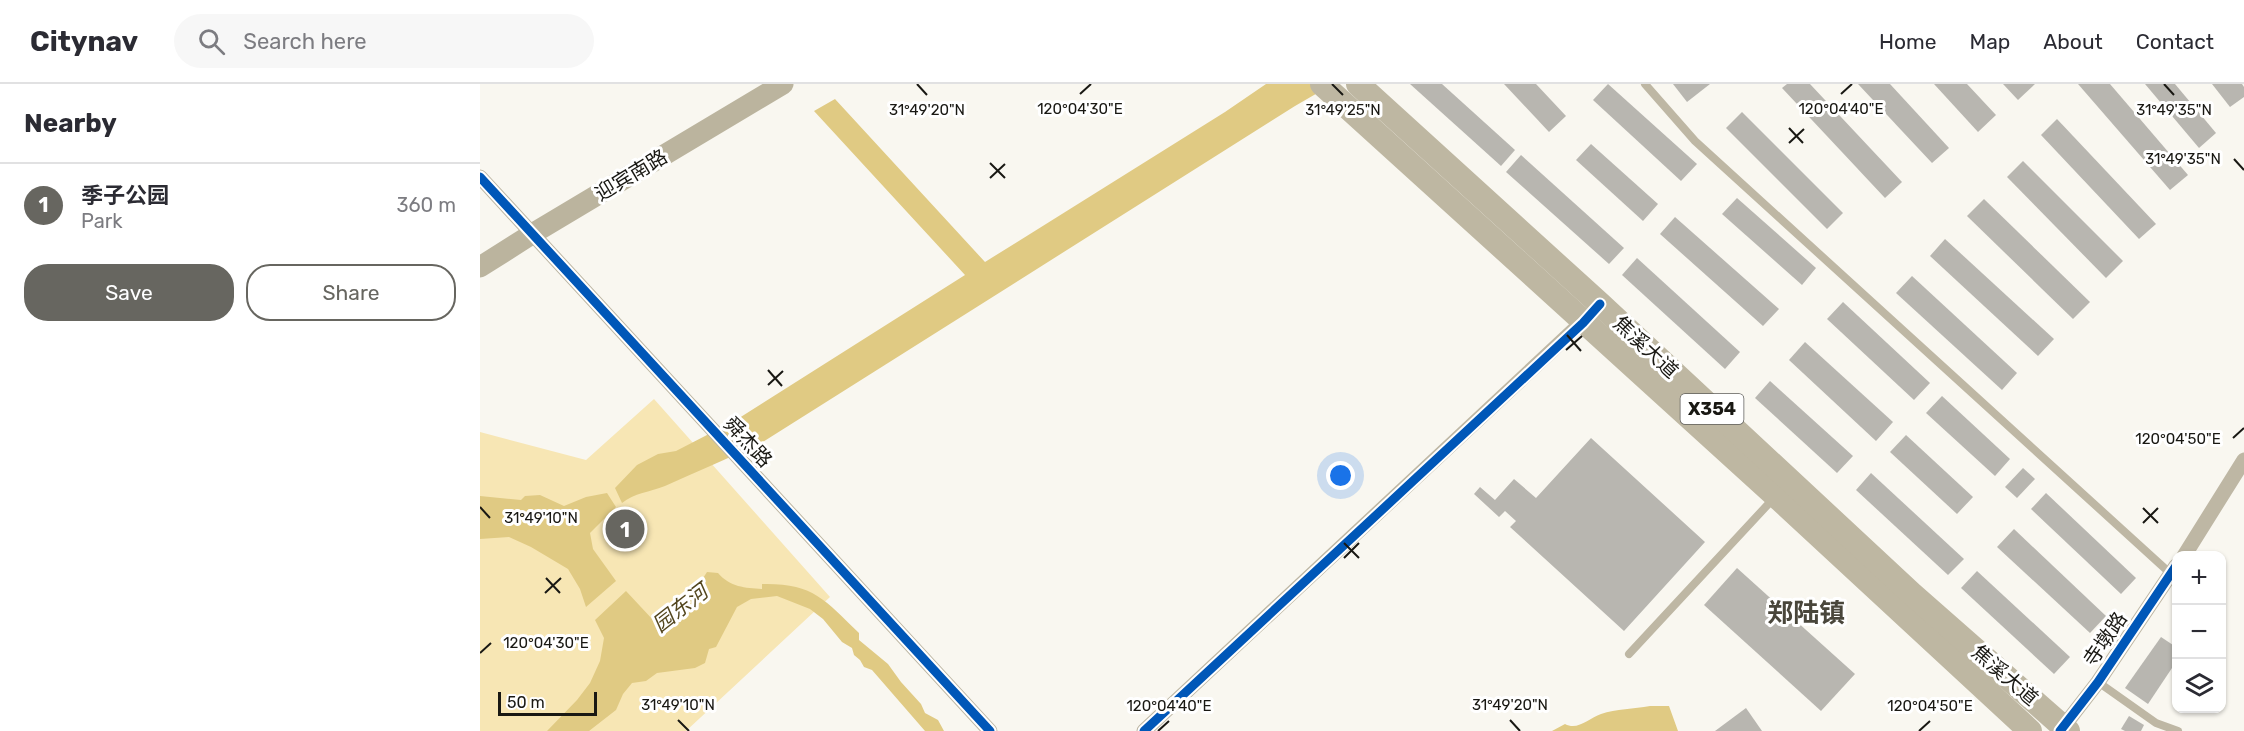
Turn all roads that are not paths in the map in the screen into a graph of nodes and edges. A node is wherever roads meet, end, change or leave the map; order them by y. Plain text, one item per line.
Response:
1 (783, 84) edge
2 (1358, 84) edge
3 (1644, 84) edge
4 (1327, 89) edge
5 (480, 177) edge
6 (532, 234) junction
7 (480, 267) edge
8 (1600, 304) junction
9 (1583, 323) junction
10 (2244, 460) edge
11 (1776, 496) junction
12 (2187, 551) edge
13 (2172, 568) edge
14 (2172, 573) edge
15 (1629, 654) dead end
16 (2098, 682) junction
17 (2064, 729) edge
18 (990, 731) edge
19 (1144, 731) edge
20 (2030, 731) edge
21 (2178, 731) edge

1 - 6 street, 迎宾南路
2 - 8 main road, 焦溪大道 / X354
3 - 13 lane
4 - 9 main road, 焦溪大道 / X354
5 - 6 street, 舜杰路
6 - 7 street, 迎宾南路
6 - 18 street, 舜杰路
8 - 9 street
8 - 17 main road, 焦溪大道 / X354
9 - 11 main road, 焦溪大道 / X354
9 - 19 street
10 - 12 street
11 - 15 lane
11 - 20 main road, 焦溪大道 / X354
14 - 16 street, 寺墩路
16 - 17 street, 寺墩路
16 - 21 lane

